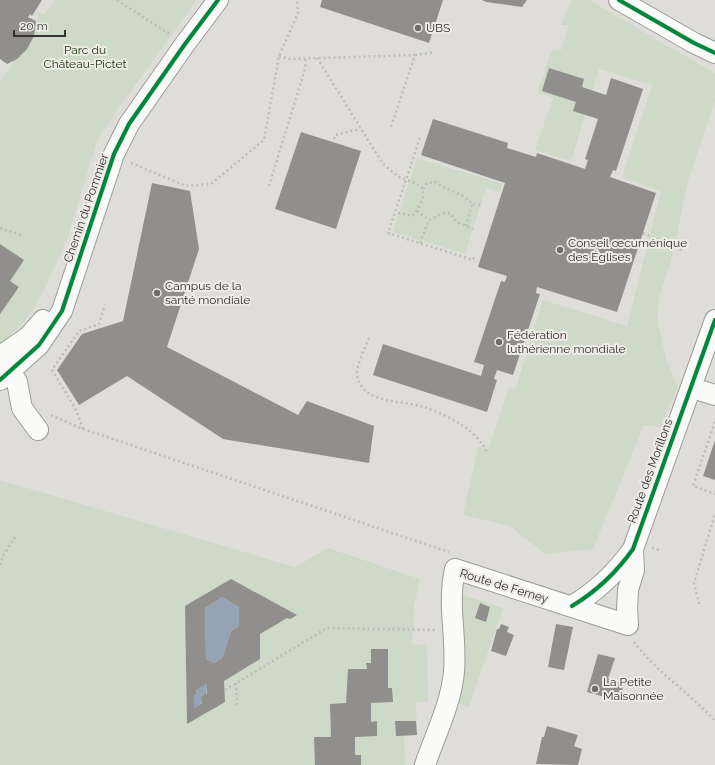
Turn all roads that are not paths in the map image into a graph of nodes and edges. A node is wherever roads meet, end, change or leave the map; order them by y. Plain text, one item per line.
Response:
1 (218, 0) edge
2 (619, 0) edge
3 (715, 53) edge
4 (715, 320) edge
5 (4, 370) edge
6 (692, 388) junction
7 (715, 395) edge
8 (42, 421) road end
9 (633, 549) junction
10 (572, 606) junction
11 (425, 765) edge

1 - 5 street, Chemin du Pommier
2 - 3 street
4 - 6 street, Route des Morillons
5 - 8 street
6 - 7 street
6 - 9 street, Route des Morillons
9 - 10 street, Route des Morillons
9 - 10 street, Route de Ferney
10 - 11 street, Route de Ferney

